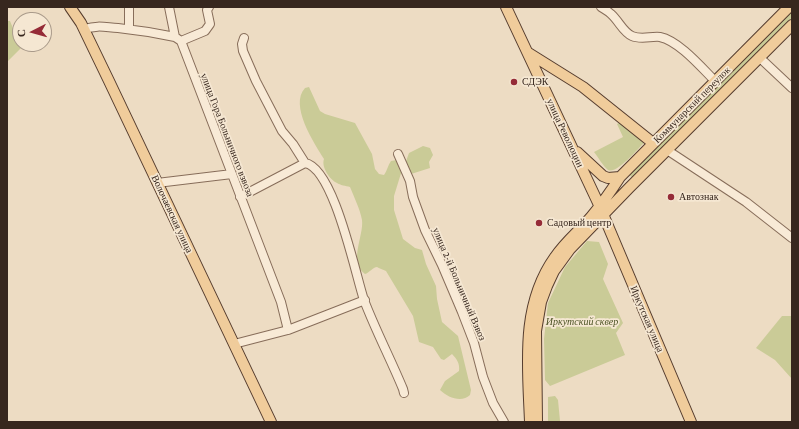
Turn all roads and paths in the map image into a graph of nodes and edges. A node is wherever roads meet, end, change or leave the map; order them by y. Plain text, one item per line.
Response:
1 (70, 7) edge
2 (129, 7) edge
3 (169, 7) edge
4 (209, 7) edge
5 (506, 7) edge
6 (601, 7) edge
7 (789, 7) edge
8 (792, 25) edge
9 (84, 29) junction
10 (129, 29) junction
11 (244, 38) dead end
12 (178, 39) junction
13 (527, 51) junction
14 (759, 57) junction
15 (715, 81) junction
16 (792, 88) edge
17 (653, 143) junction
18 (573, 149) junction
19 (667, 150) junction
20 (398, 154) dead end
21 (305, 163) junction
22 (232, 174) junction
23 (620, 177) junction
24 (158, 183) junction
25 (629, 188) junction
26 (240, 197) junction
27 (601, 211) junction
28 (792, 238) edge
29 (365, 300) junction
30 (288, 330) junction
31 (234, 344) junction
32 (404, 393) dead end
33 (271, 422) edge
34 (504, 422) edge
35 (530, 422) edge
36 (538, 422) edge
37 (689, 422) edge

1 - 9 main road, Волочаевская улица
2 - 10 street
3 - 12 street, улица Гора Больничного взвоза
4 - 12 street
5 - 13 main road, улица Революции
6 - 15 street
7 - 15 main road, Коммунарский переулок
8 - 14 main road, Коммунарский переулок
9 - 10 street
9 - 24 main road, Волочаевская улица
10 - 12 street
11 - 21 street
12 - 22 street, улица Гора Больничного взвоза
13 - 17 main road
13 - 18 main road, улица Революции
14 - 16 street
14 - 19 main road, Коммунарский переулок
15 - 17 main road, Коммунарский переулок
17 - 23 main road, Коммунарский переулок
18 - 23 main road
18 - 27 main road, улица Революции
19 - 25 main road, Коммунарский переулок
19 - 28 street
20 - 34 street, улица 2-й Больничный Взвоз
21 - 26 street
21 - 29 street
22 - 24 street
22 - 26 street, улица Гора Больничного взвоза
23 - 25 main road
23 - 27 main road, Коммунарский переулок
24 - 31 main road, Волочаевская улица
25 - 27 main road, Коммунарский переулок
26 - 30 street, улица Гора Больничного взвоза
27 - 35 main road
27 - 36 main road
27 - 37 main road, Иркутская улица
29 - 30 street
29 - 32 street
30 - 31 street
31 - 33 main road, Волочаевская улица

